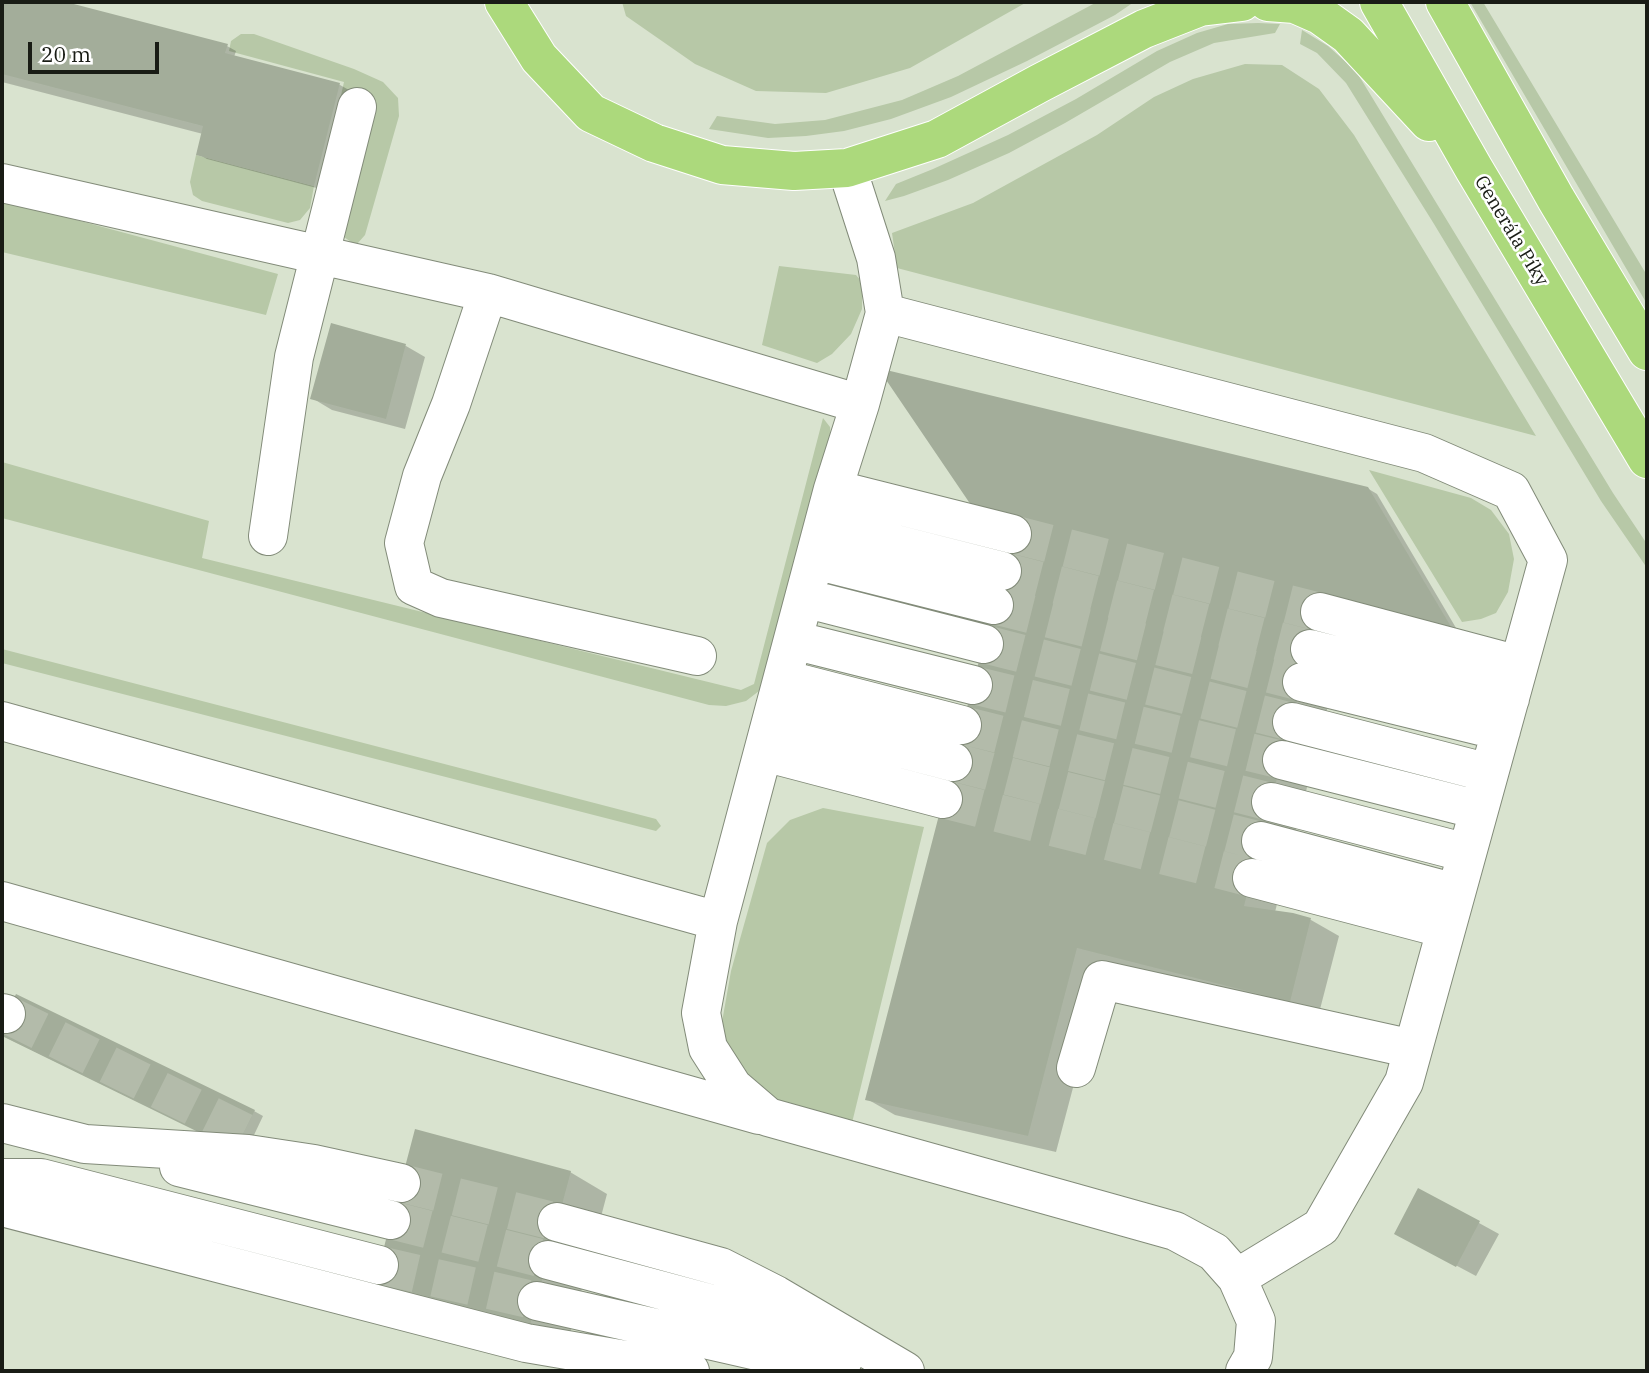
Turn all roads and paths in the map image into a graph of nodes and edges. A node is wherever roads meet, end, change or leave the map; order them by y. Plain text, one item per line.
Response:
1 (504, 2) edge
2 (1175, 2) edge
3 (1242, 2) edge
4 (1268, 2) edge
5 (1378, 2) edge
6 (1445, 2) edge
7 (1144, 29) junction
8 (357, 107) dead end
9 (847, 168) junction
10 (1474, 169) junction
11 (2, 183) edge
12 (319, 254) junction
13 (488, 293) junction
14 (885, 313) junction
15 (1647, 351) edge
16 (860, 404) junction
17 (1647, 459) edge
18 (833, 489) junction
19 (1012, 534) tunnel mouth
20 (268, 536) dead end
21 (819, 543) junction
22 (998, 588) tunnel mouth
23 (804, 598) junction
24 (1320, 612) tunnel mouth
25 (793, 640) junction
26 (984, 644) tunnel mouth
27 (697, 656) dead end
28 (1306, 666) tunnel mouth
29 (783, 679) junction
30 (973, 685) tunnel mouth
31 (1510, 698) junction
32 (773, 715) junction
33 (2, 721) edge
34 (1292, 722) tunnel mouth
35 (962, 725) tunnel mouth
36 (764, 752) junction
37 (1282, 760) tunnel mouth
38 (953, 762) tunnel mouth
39 (1489, 772) junction
40 (943, 799) tunnel mouth
41 (1271, 802) tunnel mouth
42 (1479, 810) junction
43 (1261, 841) tunnel mouth
44 (1467, 853) junction
45 (1252, 878) tunnel mouth
46 (2, 901) edge
47 (1451, 911) junction
48 (718, 921) junction
49 (1413, 1049) junction
50 (1076, 1068) dead end
51 (768, 1117) junction
52 (2, 1123) edge
53 (244, 1132) tunnel mouth
54 (85, 1144) junction
55 (314, 1164) junction
56 (2, 1178) edge
57 (401, 1183) tunnel mouth
58 (2, 1207) edge
59 (391, 1220) tunnel mouth
60 (557, 1222) tunnel mouth
61 (548, 1260) tunnel mouth
62 (379, 1265) tunnel mouth
63 (1237, 1278) junction
64 (537, 1301) tunnel mouth
65 (690, 1371) edge
66 (846, 1371) edge
67 (867, 1371) edge
68 (905, 1371) edge
69 (1245, 1371) edge

1 - 9 highway
2 - 7 highway
3 - 7 highway
4 - 10 highway
5 - 10 highway, Generála Píky
6 - 15 highway
7 - 9 highway
8 - 12 lane
9 - 14 lane
10 - 17 highway, Generála Píky
11 - 12 lane
12 - 13 lane
12 - 20 lane
13 - 16 lane
13 - 27 lane
14 - 16 lane
14 - 31 lane
16 - 18 lane
18 - 19 lane
18 - 21 lane
21 - 22 lane
21 - 23 lane
23 - 25 lane
23 - 26 lane
24 - 31 lane
25 - 29 lane
25 - 30 lane
28 - 31 lane
29 - 32 lane
29 - 35 lane
31 - 39 lane
32 - 36 lane
32 - 38 lane
33 - 48 lane
34 - 39 lane
36 - 40 lane
36 - 48 lane
37 - 42 lane
39 - 42 lane
41 - 44 lane
42 - 44 lane
43 - 47 lane
44 - 47 lane
45 - 47 lane
46 - 51 lane
47 - 49 lane
48 - 51 lane
49 - 50 lane
49 - 63 lane
51 - 63 lane
52 - 54 lane
53 - 55 lane
54 - 55 lane
54 - 59 lane
55 - 57 lane
56 - 62 lane
58 - 65 lane
60 - 68 lane
61 - 67 lane
63 - 69 lane
64 - 66 lane

